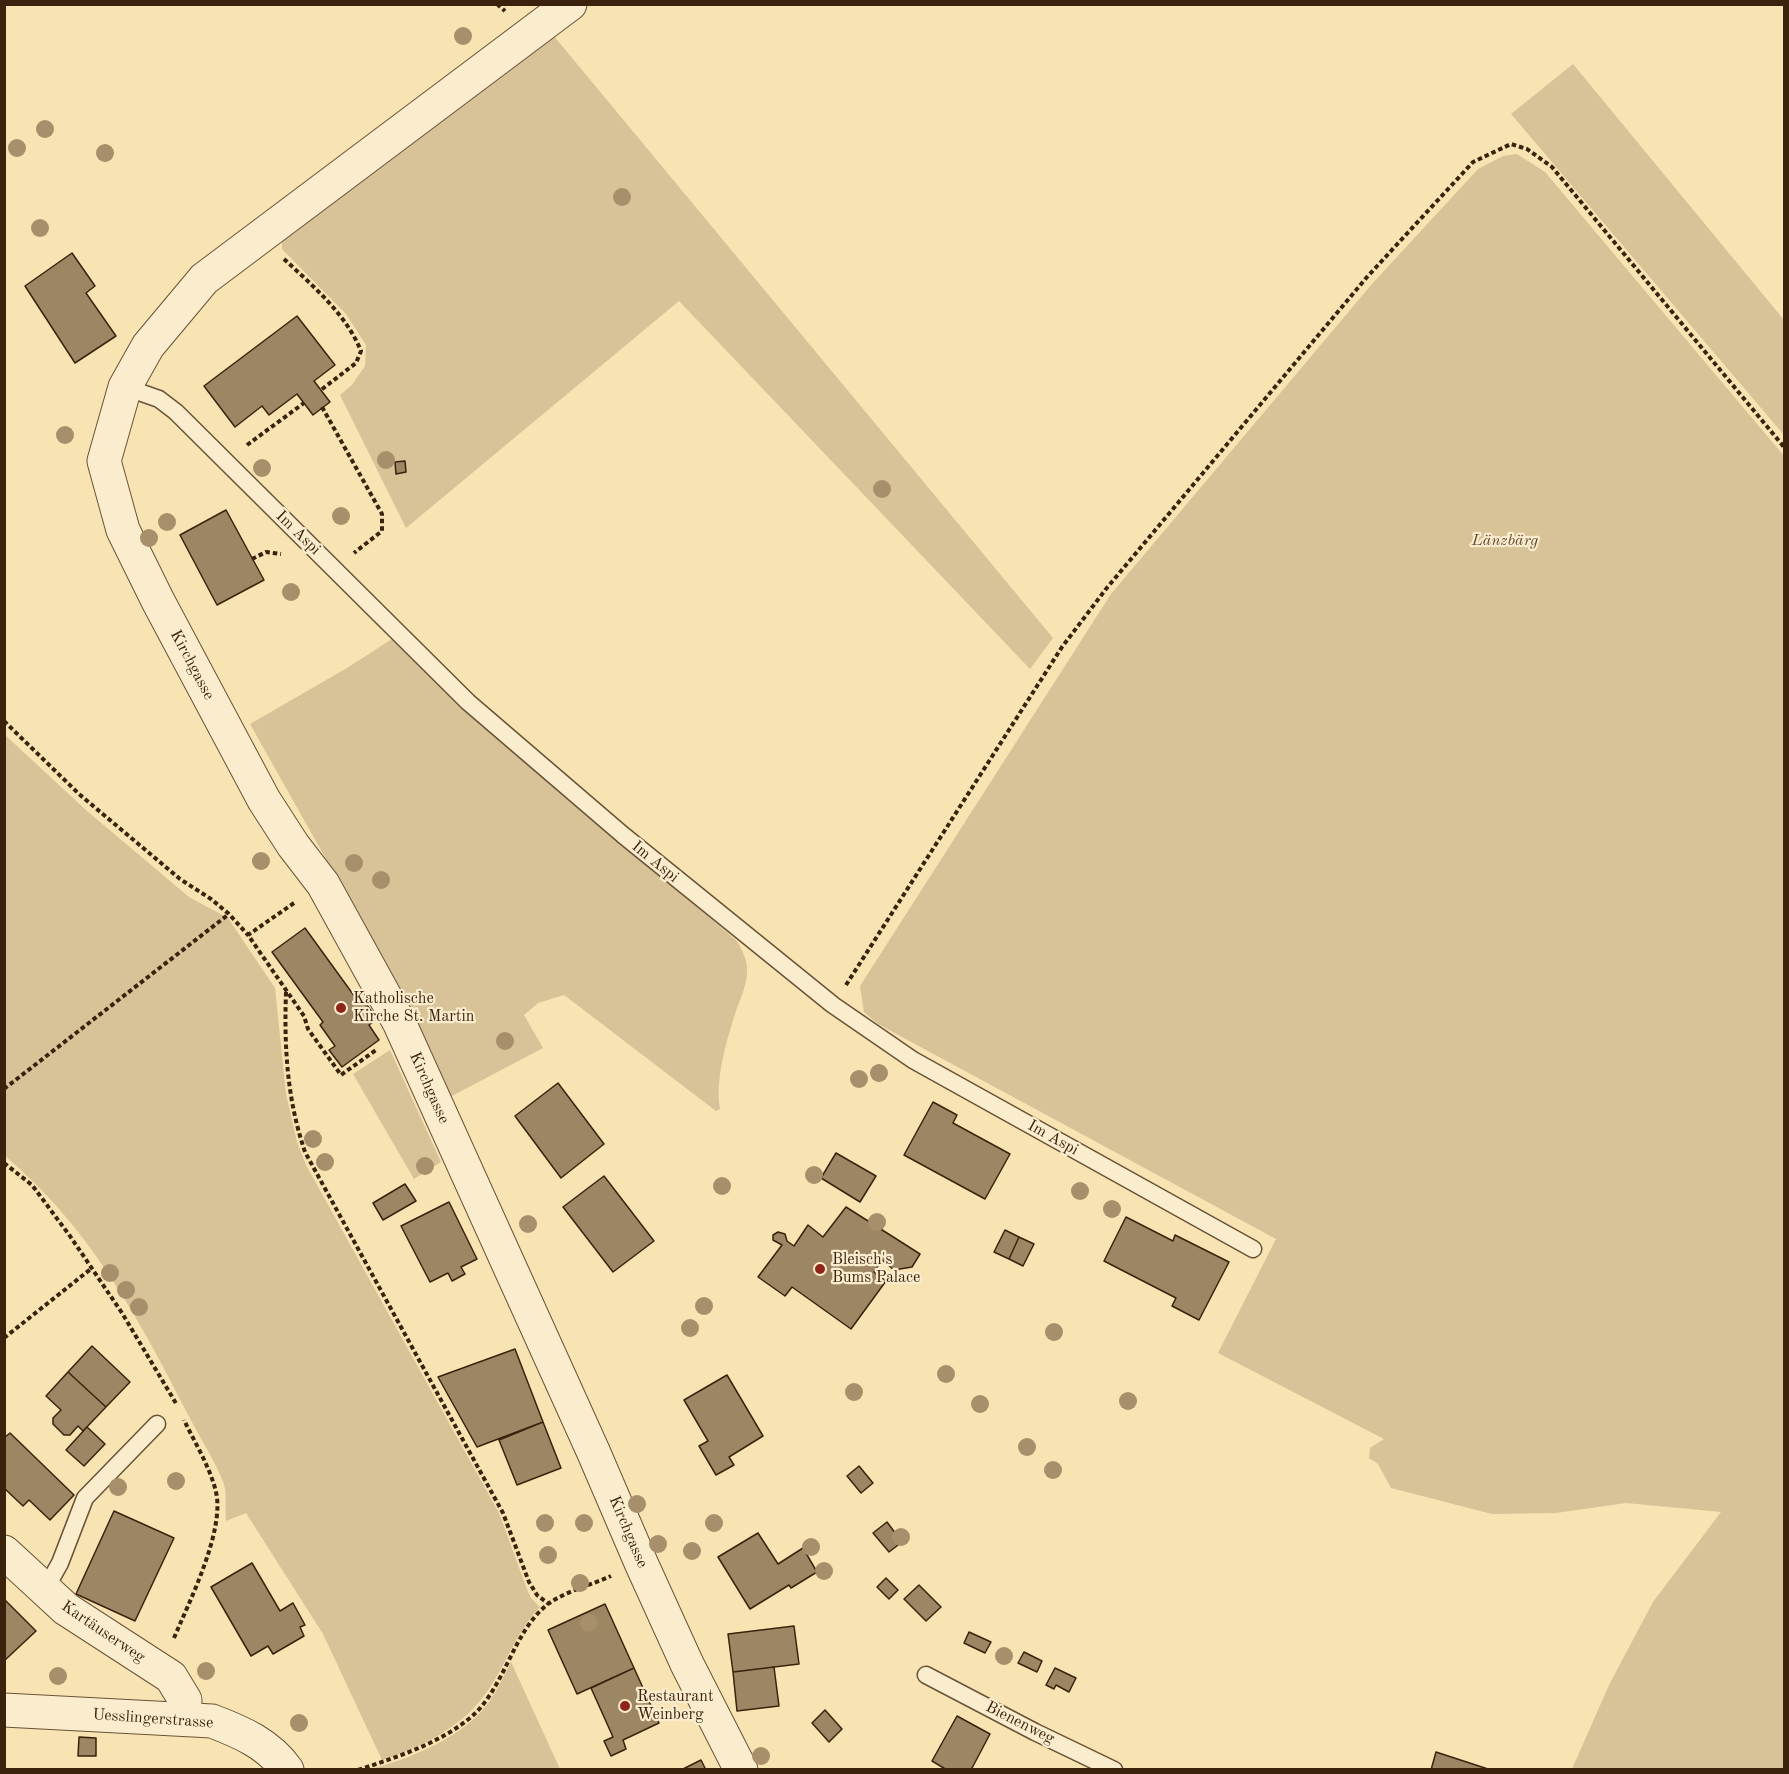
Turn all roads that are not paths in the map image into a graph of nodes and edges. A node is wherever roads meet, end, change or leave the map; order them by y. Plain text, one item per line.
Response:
1 (570, 4) edge
2 (125, 387) junction
3 (1253, 1250) dead end
4 (157, 1424) dead end
5 (4, 1552) edge
6 (43, 1588) junction
7 (926, 1674) dead end
8 (4, 1710) edge
9 (184, 1719) junction
10 (287, 1770) edge
11 (741, 1770) edge
12 (1114, 1770) edge

1 - 2 street, Kirchgasse
2 - 3 lane, Im Aspi
2 - 11 street, Kirchgasse
4 - 6 lane
5 - 6 street, Kartäuserweg
6 - 9 street, Kartäuserweg
7 - 12 lane, Bienenweg
8 - 9 street, Uesslingerstrasse
9 - 10 street, Uesslingerstrasse

